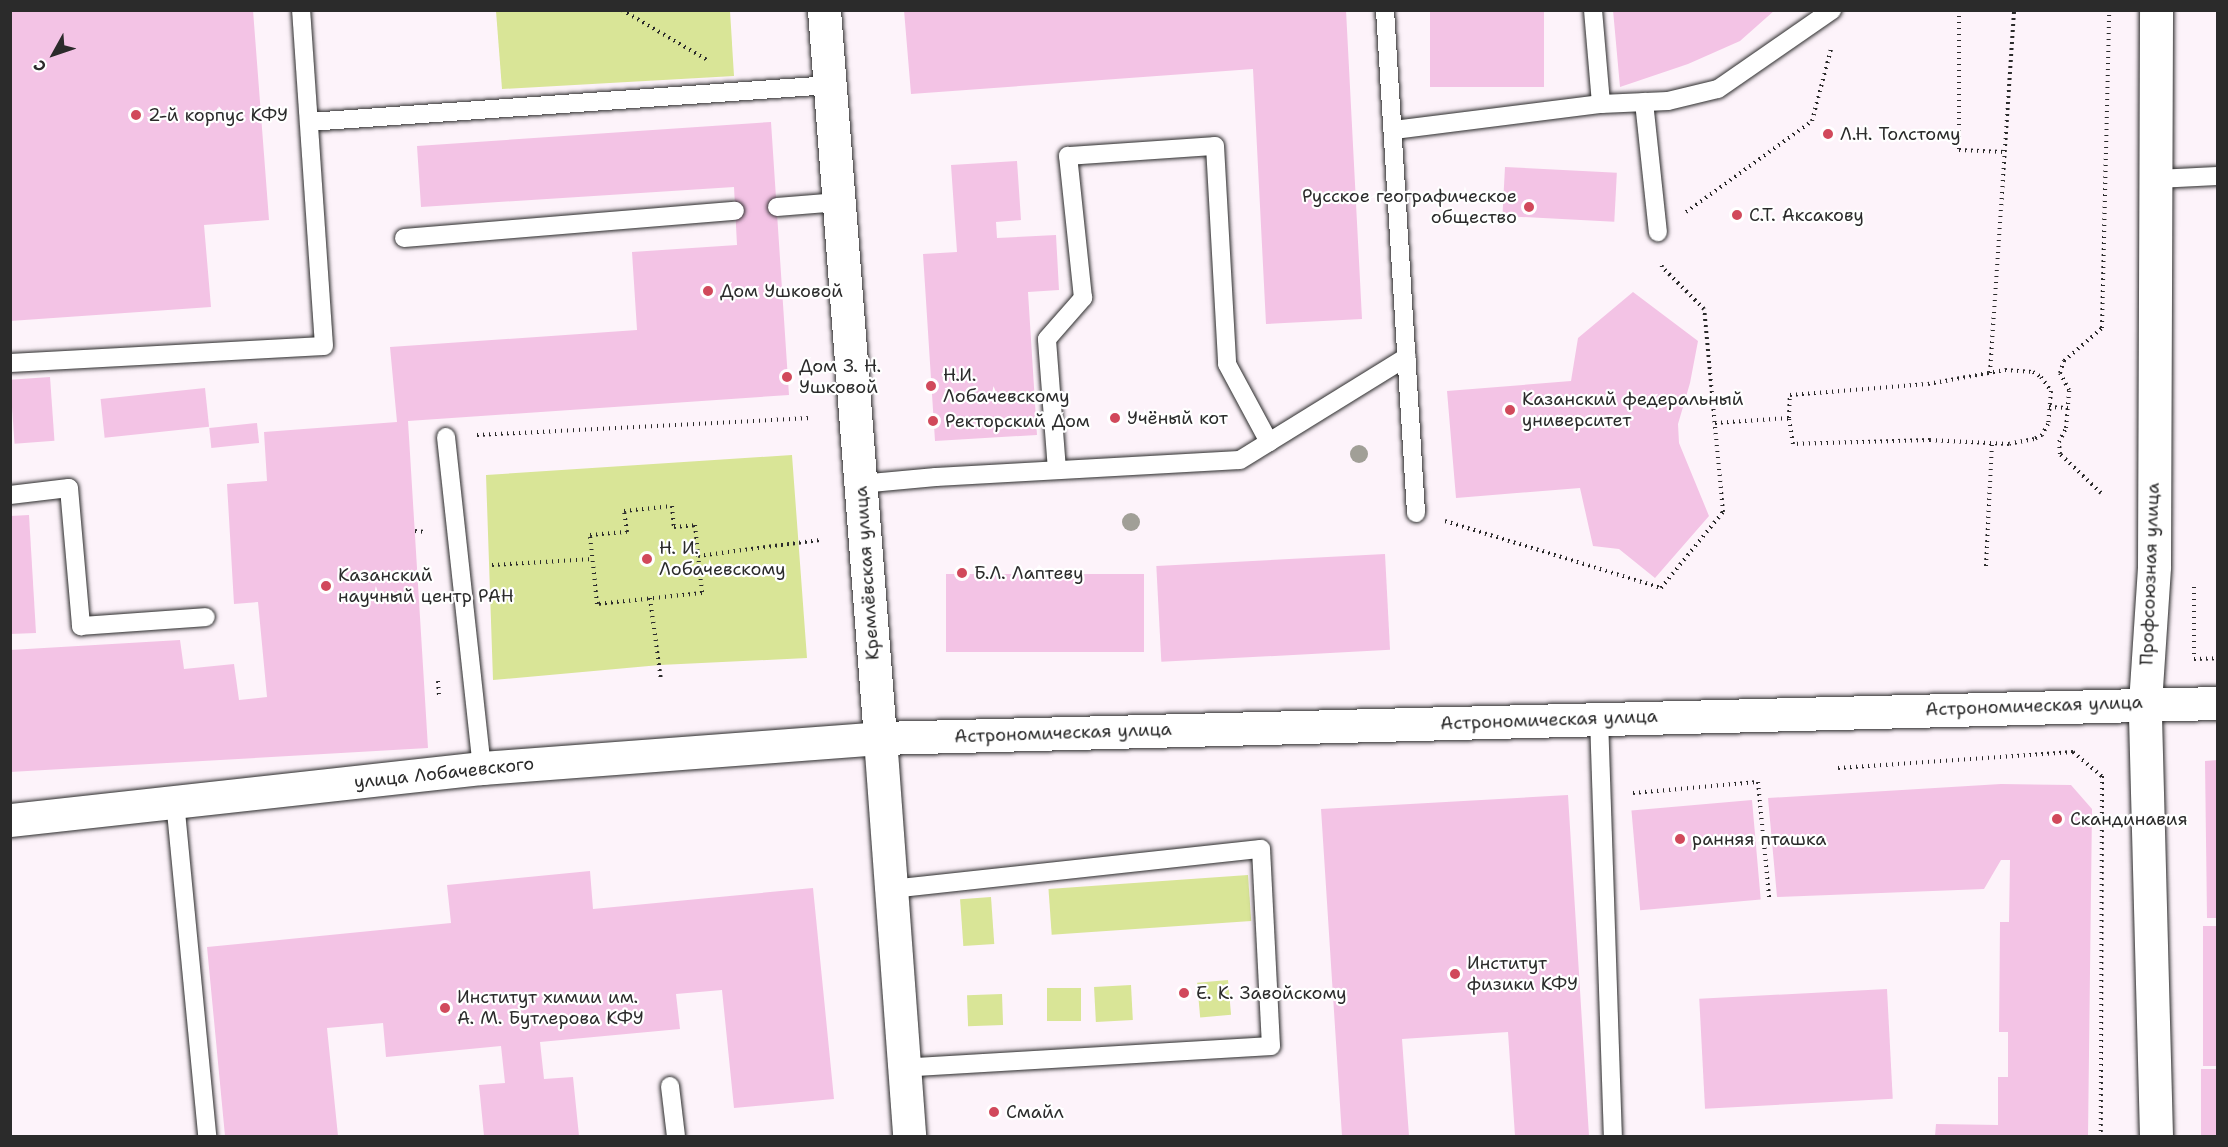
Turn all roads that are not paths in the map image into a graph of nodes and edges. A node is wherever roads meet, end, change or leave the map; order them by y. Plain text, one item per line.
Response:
1 (301, 10) edge
2 (824, 10) edge
3 (1385, 10) edge
4 (1593, 10) edge
5 (1832, 10) edge
6 (2156, 10) edge
7 (830, 86) junction
8 (1644, 102) junction
9 (1601, 104) junction
10 (309, 122) junction
11 (1394, 130) junction
12 (2217, 176) edge
13 (2156, 179) junction
14 (839, 202) junction
15 (777, 207) dead end
16 (735, 211) dead end
17 (1658, 232) road end
18 (404, 238) dead end
19 (1407, 357) junction
20 (10, 363) edge
21 (446, 437) road end
22 (1269, 442) junction
23 (1058, 470) junction
24 (860, 484) junction
25 (10, 495) edge
26 (1416, 513) road end
27 (206, 617) dead end
28 (2145, 703) junction
29 (2217, 703) edge
30 (1599, 718) junction
31 (880, 738) junction
32 (482, 768) junction
33 (175, 801) junction
34 (10, 820) edge
35 (891, 890) junction
36 (904, 1068) junction
37 (670, 1086) dead end
38 (207, 1137) edge
39 (676, 1137) edge
40 (909, 1137) edge
41 (1613, 1137) edge
42 (2156, 1137) edge

1 - 10 lane
2 - 7 street, Кремлёвская улица
3 - 11 lane
4 - 9 lane
5 - 8 lane
6 - 13 street, Профсоюзная улица
7 - 10 lane
7 - 14 street, Кремлёвская улица
8 - 9 lane
8 - 17 lane
9 - 11 lane
10 - 20 lane
11 - 19 lane
12 - 13 lane
13 - 28 street, Профсоюзная улица
14 - 15 lane
14 - 24 street, Кремлёвская улица
16 - 18 lane
19 - 22 lane
19 - 26 lane
21 - 32 lane
22 - 23 lane
22 - 23 lane
23 - 24 lane
24 - 31 street, Кремлёвская улица
25 - 27 lane
28 - 29 street, Астрономическая улица
28 - 30 street, Астрономическая улица
28 - 42 street, Профсоюзная улица
30 - 31 street, Астрономическая улица
30 - 41 lane
31 - 32 street, улица Лобачевского
31 - 35 street, Кремлёвская улица
32 - 33 street, улица Лобачевского
33 - 34 street, улица Лобачевского
33 - 38 lane
35 - 36 street, Кремлёвская улица
35 - 36 lane
36 - 40 street, Кремлёвская улица
37 - 39 lane

